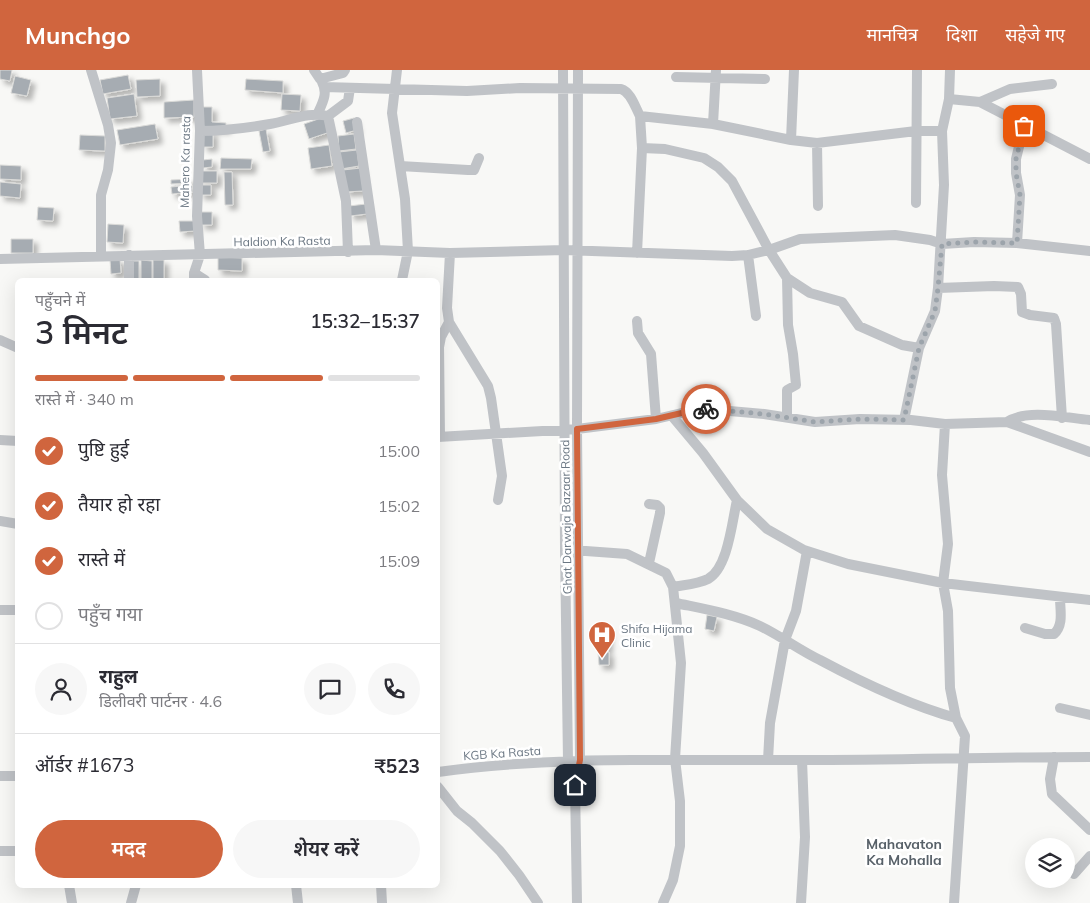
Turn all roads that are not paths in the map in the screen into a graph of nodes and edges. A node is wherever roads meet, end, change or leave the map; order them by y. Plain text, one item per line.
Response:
1 (91, 70) edge
2 (197, 70) edge
3 (345, 70) edge
4 (398, 70) edge
5 (563, 70) edge
6 (578, 70) edge
7 (794, 70) edge
8 (917, 70) edge
9 (950, 70) edge
10 (716, 74) edge
11 (676, 78) dead end
12 (319, 79) edge
13 (765, 79) dead end
14 (1052, 84) dead end
15 (563, 87) junction
16 (350, 88) junction
17 (578, 88) junction
18 (396, 89) junction
19 (948, 99) junction
20 (980, 102) junction
21 (323, 115) junction
22 (640, 116) junction
23 (357, 122) dead end
24 (713, 124) junction
25 (1024, 126) junction
26 (200, 131) junction
27 (916, 131) junction
28 (942, 131) junction
29 (791, 140) junction
30 (817, 143) junction
31 (642, 148) junction
32 (479, 158) dead end
33 (1090, 159) edge
34 (400, 166) junction
35 (916, 203) dead end
36 (818, 206) dead end
37 (1017, 243) junction
38 (942, 244) junction
39 (376, 250) junction
40 (564, 250) junction
41 (769, 250) junction
42 (408, 251) junction
43 (578, 251) junction
44 (1090, 251) edge
45 (348, 252) junction
46 (450, 253) junction
47 (637, 253) junction
48 (129, 255) junction
49 (200, 255) junction
50 (748, 255) junction
51 (101, 256) junction
52 (0, 260) edge
53 (194, 277) edge
54 (129, 278) edge
55 (402, 278) edge
56 (787, 278) junction
57 (938, 288) junction
58 (756, 316) dead end
59 (637, 321) dead end
60 (449, 322) junction
61 (0, 340) edge
62 (440, 342) edge
63 (15, 347) edge
64 (919, 348) junction
65 (672, 416) junction
66 (788, 418) junction
67 (1062, 418) junction
68 (656, 419) junction
69 (904, 420) junction
70 (1090, 420) edge
71 (1008, 422) junction
72 (945, 424) junction
73 (577, 429) junction
74 (565, 430) junction
75 (497, 434) junction
76 (440, 437) edge
77 (0, 440) edge
78 (15, 441) edge
79 (1090, 452) edge
80 (498, 500) dead end
81 (737, 500) junction
82 (649, 504) dead end
83 (0, 521) edge
84 (15, 524) edge
85 (565, 550) junction
86 (579, 550) junction
87 (807, 550) junction
88 (649, 563) junction
89 (943, 583) junction
90 (673, 587) junction
91 (1060, 598) junction
92 (1090, 600) edge
93 (676, 603) junction
94 (0, 610) edge
95 (15, 610) edge
96 (1025, 628) dead end
97 (785, 640) junction
98 (1060, 708) dead end
99 (1090, 715) edge
100 (956, 718) junction
101 (1054, 757) junction
102 (1090, 757) edge
103 (962, 758) junction
104 (675, 759) junction
105 (580, 760) junction
106 (768, 760) junction
107 (802, 760) junction
108 (568, 761) junction
109 (440, 772) edge
110 (0, 776) edge
111 (15, 776) edge
112 (575, 785) junction
113 (440, 790) edge
114 (1090, 830) edge
115 (0, 850) edge
116 (15, 851) edge
117 (1090, 856) edge
118 (1075, 873) edge
119 (70, 888) edge
120 (135, 888) edge
121 (296, 888) edge
122 (381, 888) edge
123 (72, 903) edge
124 (131, 903) edge
125 (298, 903) edge
126 (382, 903) edge
127 (538, 903) edge
128 (577, 903) edge
129 (663, 903) edge
130 (801, 903) edge
131 (954, 903) edge

1 - 51 street
2 - 26 street, Mahero Ka rasta
3 - 12 street
4 - 18 street
5 - 15 street
6 - 17 street, Ghat Darwaja Bazaar Road
7 - 29 street
8 - 27 street
9 - 19 street
10 - 11 street
10 - 13 street
10 - 24 street
12 - 16 street
12 - 21 street
14 - 20 street
15 - 17 street
15 - 18 street
15 - 40 street
16 - 18 street
16 - 21 street
17 - 22 street
17 - 43 street, Ghat Darwaja Bazaar Road
18 - 34 street
19 - 20 street
19 - 28 street
20 - 25 street
21 - 26 street
21 - 45 street
22 - 24 street
22 - 31 street
23 - 39 street
24 - 29 street
25 - 33 street
25 - 37 street
26 - 49 street, Mahero Ka rasta
27 - 28 street
27 - 30 street
27 - 35 street
28 - 38 street
29 - 30 street
30 - 36 street
31 - 41 street
31 - 47 street
32 - 34 street
34 - 42 street
37 - 38 street, Haldion Ka Rasta
37 - 44 street, Haldion Ka Rasta
38 - 41 street, Haldion Ka Rasta
38 - 57 street
39 - 42 street, Haldion Ka Rasta
39 - 45 street, Haldion Ka Rasta
40 - 43 street, Haldion Ka Rasta
40 - 46 street, Haldion Ka Rasta
40 - 74 street
41 - 50 street, Haldion Ka Rasta
41 - 56 street
42 - 46 street, Haldion Ka Rasta
42 - 55 street
43 - 47 street, Haldion Ka Rasta
43 - 73 street, Ghat Darwaja Bazaar Road
45 - 49 street, Haldion Ka Rasta
46 - 60 street
47 - 50 street, Haldion Ka Rasta
48 - 49 street, Haldion Ka Rasta
48 - 51 street, Haldion Ka Rasta
48 - 54 street
49 - 53 street
50 - 58 street
51 - 52 street, Haldion Ka Rasta
56 - 64 street
56 - 66 street
57 - 64 street
57 - 67 street
59 - 68 street
60 - 62 street
60 - 75 street
61 - 63 street
64 - 69 street
65 - 66 street
65 - 68 street
65 - 81 street
66 - 69 street
67 - 70 street
67 - 71 street
68 - 73 street
69 - 72 street
71 - 72 street
71 - 79 street
72 - 89 street
73 - 74 street
73 - 86 street, Ghat Darwaja Bazaar Road
74 - 75 street
74 - 85 street
75 - 76 street
75 - 80 street
77 - 78 street
81 - 87 street
81 - 90 street
82 - 88 street
83 - 84 street
85 - 86 street
85 - 108 street
86 - 88 street
86 - 105 street, Ghat Darwaja Bazaar Road
87 - 89 street
87 - 97 street
88 - 90 street
89 - 91 street
89 - 100 street
90 - 93 street
91 - 92 street
91 - 96 street
93 - 97 street
93 - 104 street
94 - 95 street
97 - 100 street
97 - 106 street
98 - 99 street
100 - 103 street
101 - 102 street, KGB Ka Rasta
101 - 103 street, KGB Ka Rasta
101 - 114 street
103 - 107 street, KGB Ka Rasta
103 - 131 street
104 - 105 street, KGB Ka Rasta
104 - 106 street, KGB Ka Rasta
104 - 129 street
105 - 108 street, KGB Ka Rasta
105 - 112 street, Ghat Darwaja Bazaar Road
106 - 107 street, KGB Ka Rasta
107 - 130 street
108 - 109 street, KGB Ka Rasta
108 - 112 street
110 - 111 street
112 - 128 street, Ghat Darwaja Bazaar Road
113 - 127 street
115 - 116 street
117 - 118 street
119 - 123 street
120 - 124 street
121 - 125 street
122 - 126 street

